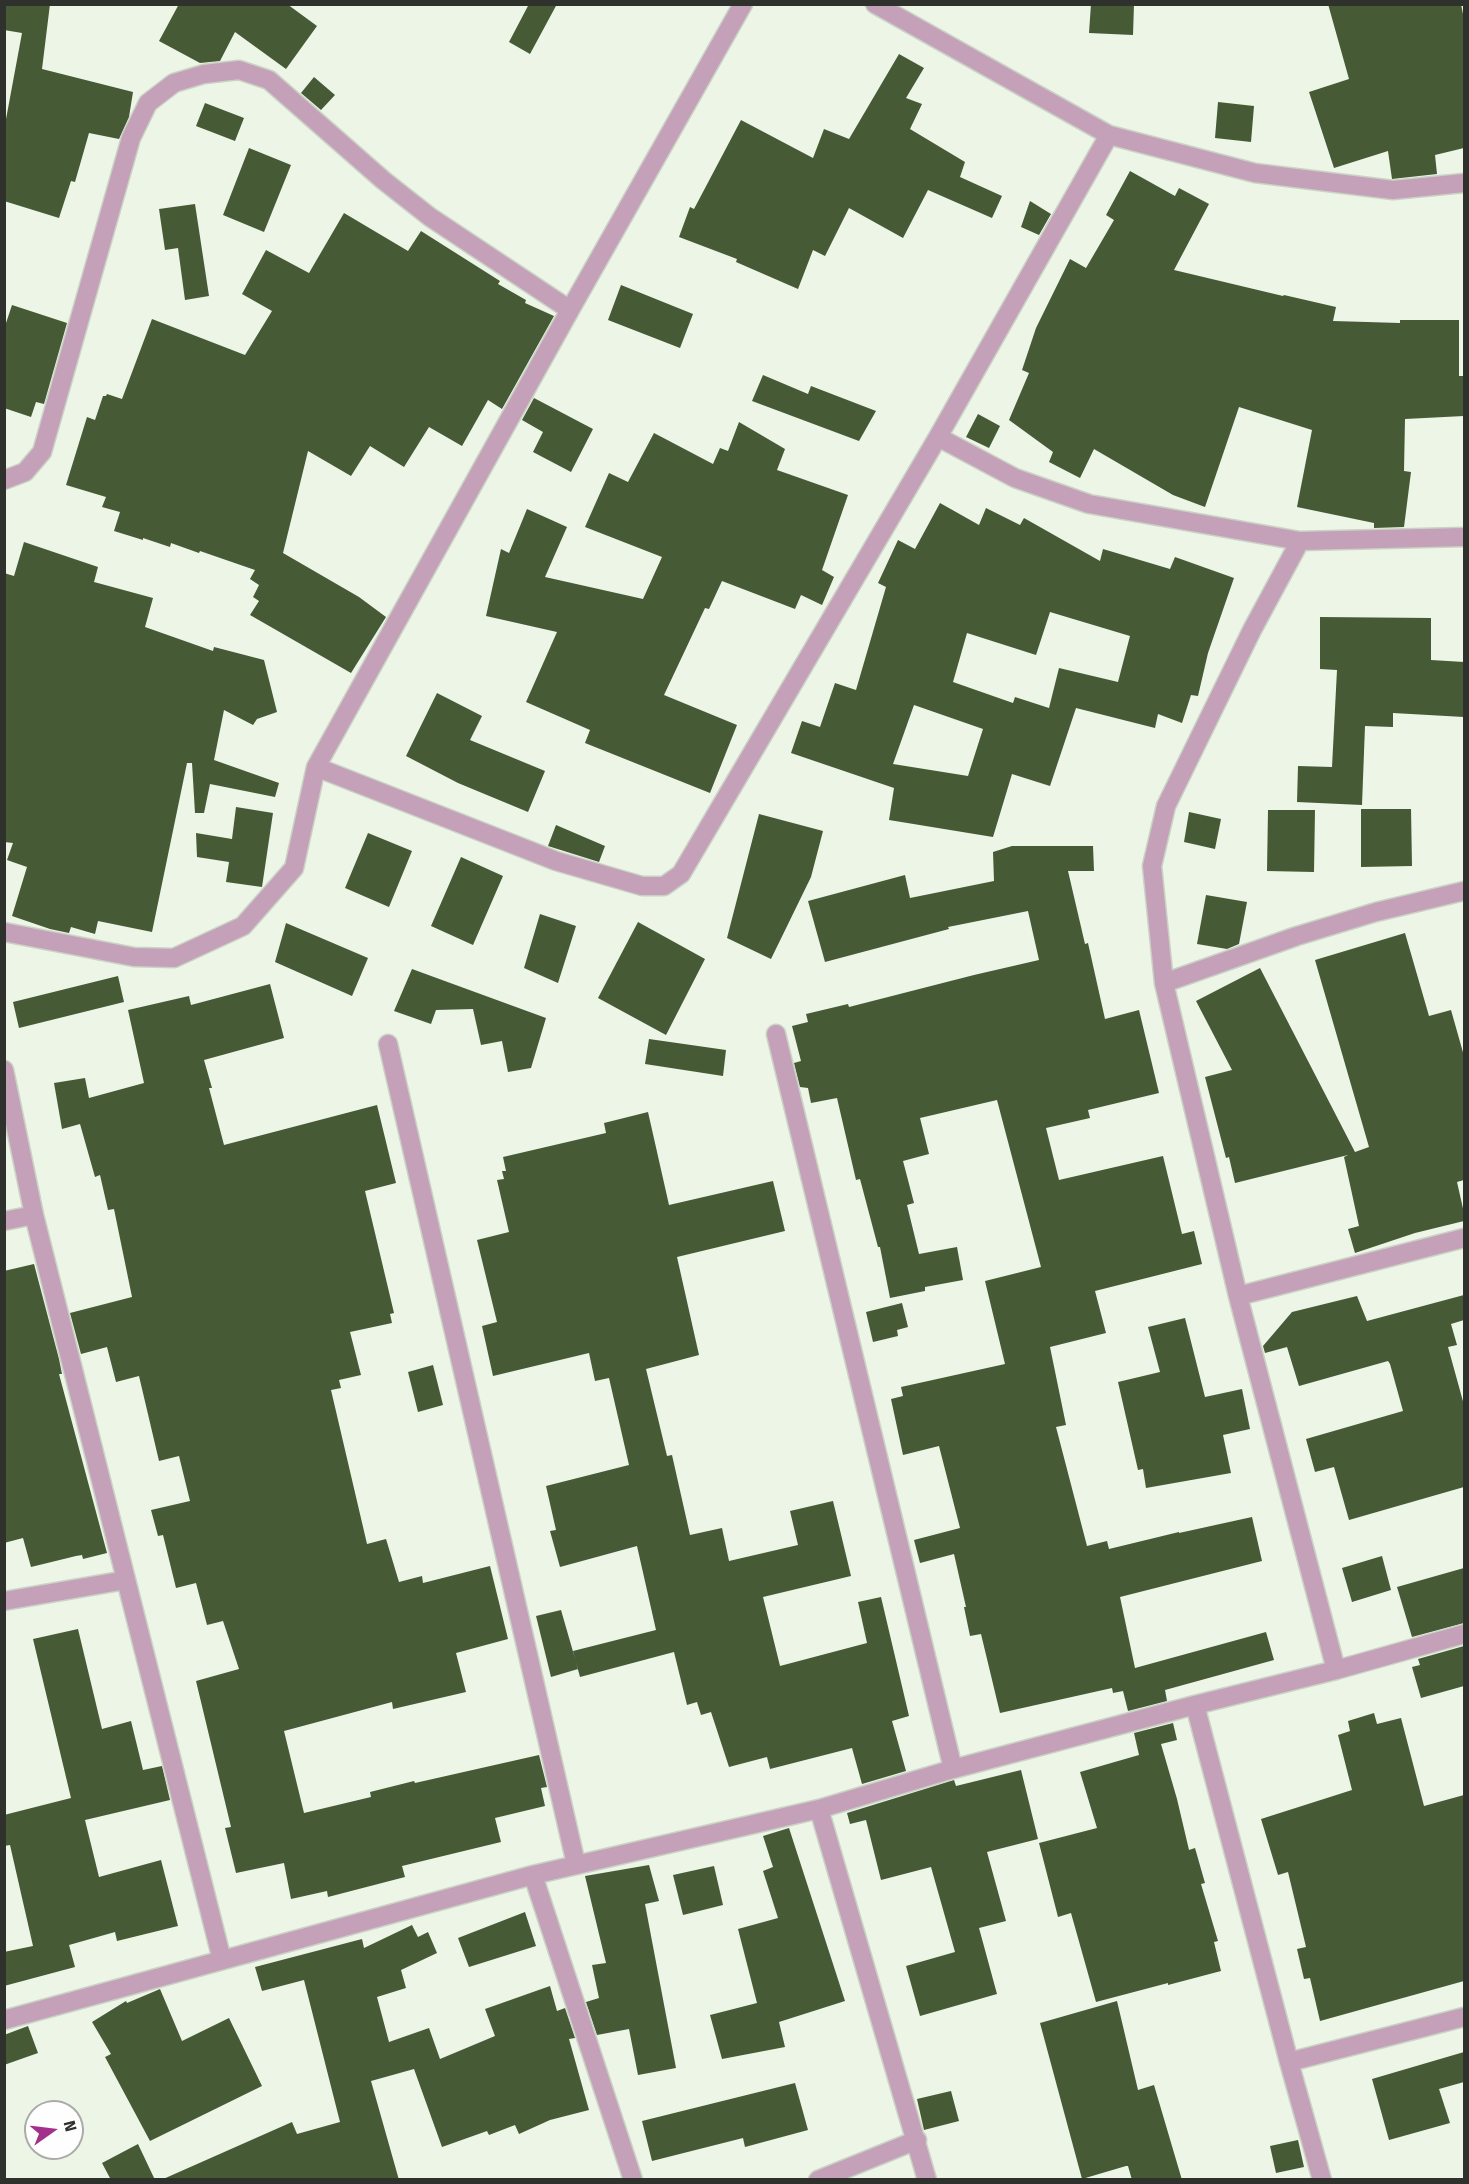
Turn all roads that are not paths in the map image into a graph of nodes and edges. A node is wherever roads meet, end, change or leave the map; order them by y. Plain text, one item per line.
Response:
1 (743, 4) edge
2 (875, 4) edge
3 (1109, 135) junction
4 (1464, 183) edge
5 (570, 310) junction
6 (938, 437) junction
7 (4, 480) edge
8 (1464, 537) edge
9 (1300, 541) junction
10 (316, 767) junction
11 (1464, 891) edge
12 (4, 932) edge
13 (1164, 983) junction
14 (776, 1034) dead end
15 (388, 1044) dead end
16 (4, 1070) edge
17 (34, 1215) junction
18 (4, 1221) edge
19 (1464, 1238) edge
20 (1239, 1296) junction
21 (126, 1580) junction
22 (4, 1601) edge
23 (1464, 1634) edge
24 (1336, 1670) junction
25 (1195, 1705) junction
26 (953, 1769) junction
27 (819, 1809) junction
28 (576, 1864) junction
29 (533, 1875) junction
30 (222, 1960) junction
31 (1464, 2017) edge
32 (4, 2020) edge
33 (1289, 2062) junction
34 (916, 2140) junction
35 (633, 2180) edge
36 (818, 2180) edge
37 (927, 2180) edge
38 (1322, 2180) edge

1 - 5 street
2 - 3 street
3 - 4 street
3 - 6 street
5 - 7 street
5 - 10 street
6 - 9 street
6 - 10 street
8 - 9 street
9 - 13 street
10 - 12 street
11 - 13 street
13 - 20 street
14 - 26 street
15 - 28 street
16 - 17 street
17 - 18 street
17 - 21 street
19 - 20 street
20 - 24 street
21 - 22 street
21 - 30 street
23 - 24 street
24 - 25 street
25 - 26 street
25 - 33 street
26 - 27 street
27 - 28 street
27 - 34 street
28 - 29 street
29 - 30 street
29 - 35 street
30 - 32 street
31 - 33 street
33 - 38 street
34 - 36 street
34 - 37 street

